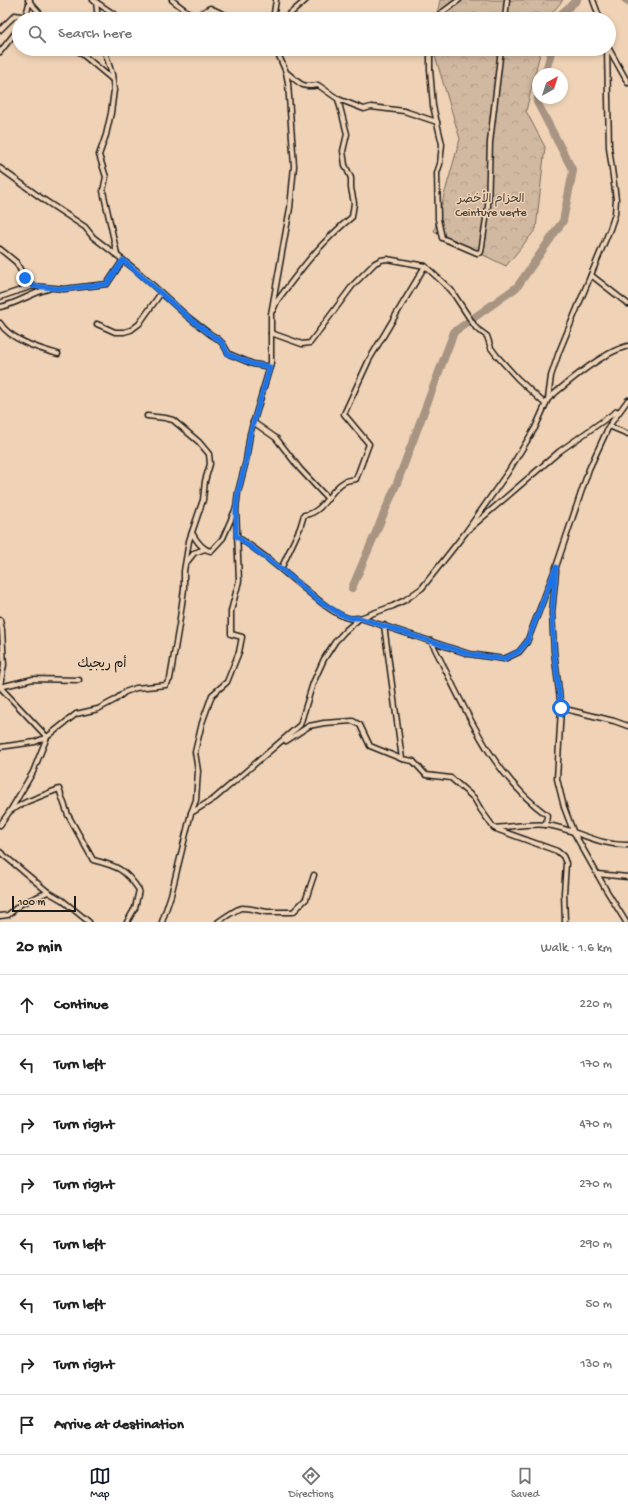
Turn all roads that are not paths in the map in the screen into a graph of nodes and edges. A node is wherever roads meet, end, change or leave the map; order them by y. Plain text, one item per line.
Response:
1 (29, 0) edge
2 (172, 0) edge
3 (276, 0) edge
4 (306, 0) edge
5 (459, 0) edge
6 (507, 0) edge
7 (593, 0) edge
8 (95, 1) edge
9 (26, 12) edge
10 (39, 12) edge
11 (97, 12) edge
12 (111, 12) edge
13 (185, 12) edge
14 (203, 12) edge
15 (219, 12) edge
16 (273, 12) edge
17 (292, 12) edge
18 (443, 12) edge
19 (506, 12) edge
20 (597, 12) edge
21 (12, 18) edge
22 (0, 30) edge
23 (12, 37) edge
24 (0, 52) edge
25 (84, 56) edge
26 (106, 56) edge
27 (279, 56) edge
28 (430, 56) edge
29 (500, 56) edge
30 (608, 56) edge
31 (612, 56) edge
32 (286, 72) junction
33 (112, 79) junction
34 (628, 83) edge
35 (338, 99) junction
36 (437, 122) junction
37 (0, 168) edge
38 (0, 249) edge
39 (117, 255) junction
40 (123, 260) junction
41 (426, 266) junction
42 (591, 275) junction
43 (33, 286) junction
44 (52, 288) junction
45 (161, 293) junction
46 (0, 297) edge
47 (628, 304) edge
48 (0, 307) edge
49 (271, 314) junction
50 (0, 323) edge
51 (97, 324) dead end
52 (272, 333) junction
53 (628, 346) edge
54 (58, 354) dead end
55 (270, 367) junction
56 (548, 399) junction
57 (628, 400) edge
58 (546, 404) junction
59 (621, 408) junction
60 (147, 416) dead end
61 (253, 422) junction
62 (609, 426) junction
63 (628, 434) edge
64 (328, 498) junction
65 (236, 508) junction
66 (466, 532) junction
67 (192, 533) junction
68 (236, 536) junction
69 (205, 549) junction
70 (556, 567) junction
71 (281, 569) junction
72 (184, 571) junction
73 (360, 618) junction
74 (0, 620) edge
75 (384, 625) junction
76 (431, 641) junction
77 (79, 680) dead end
78 (0, 686) edge
79 (561, 708) junction
80 (628, 726) edge
81 (47, 737) junction
82 (277, 746) junction
83 (0, 747) edge
84 (402, 759) junction
85 (10, 811) junction
86 (191, 813) junction
87 (0, 825) edge
88 (546, 825) junction
89 (494, 828) junction
90 (573, 831) junction
91 (628, 845) edge
92 (0, 852) edge
93 (597, 874) junction
94 (314, 875) dead end
95 (627, 877) edge
96 (48, 892) junction
97 (0, 916) edge
98 (84, 920) edge
99 (89, 922) edge
100 (127, 922) edge
101 (162, 922) edge
102 (218, 922) edge
103 (565, 922) edge
104 (626, 922) edge

1 - 9 street
1 - 10 street
2 - 13 street
3 - 16 street
4 - 17 street
5 - 18 street
6 - 19 street
7 - 20 street
8 - 11 street
8 - 12 street
14 - 15 street
21 - 22 street
23 - 24 street
25 - 33 street
26 - 33 street
27 - 32 street
28 - 36 street
29 - 36 street
30 - 42 street
31 - 34 street
32 - 35 street
32 - 49 street
33 - 39 street
35 - 36 street
35 - 49 street
37 - 39 street
38 - 43 street
39 - 40 street
40 - 44 street
40 - 45 street
41 - 52 street
41 - 58 street
41 - 64 street
42 - 47 street
42 - 56 street
43 - 44 street
43 - 46 street
44 - 48 street
45 - 51 street
45 - 55 street
49 - 52 street
50 - 54 street
52 - 55 street
53 - 56 street
55 - 61 street
56 - 58 street
57 - 59 street
58 - 66 street
59 - 62 street
59 - 66 street
60 - 67 street
61 - 64 street
61 - 65 street
62 - 63 street
62 - 70 street
64 - 71 street
65 - 68 street
65 - 69 street
66 - 73 street
67 - 69 street
67 - 72 street
68 - 71 street
68 - 86 street
69 - 72 street
70 - 76 street
70 - 79 street
71 - 73 street
72 - 81 street
73 - 75 street
73 - 82 street
74 - 78 street
75 - 76 street
75 - 84 street
76 - 88 street
77 - 78 street
78 - 81 street
79 - 80 street
79 - 90 street
81 - 83 street
81 - 85 street
82 - 84 street
82 - 86 street
84 - 89 street
85 - 87 street
85 - 100 street
86 - 101 street
88 - 89 street
88 - 90 street
89 - 103 street
90 - 91 street
90 - 93 street
92 - 96 street
93 - 95 street
93 - 104 street
94 - 102 street
96 - 97 street
96 - 98 street
98 - 99 street

